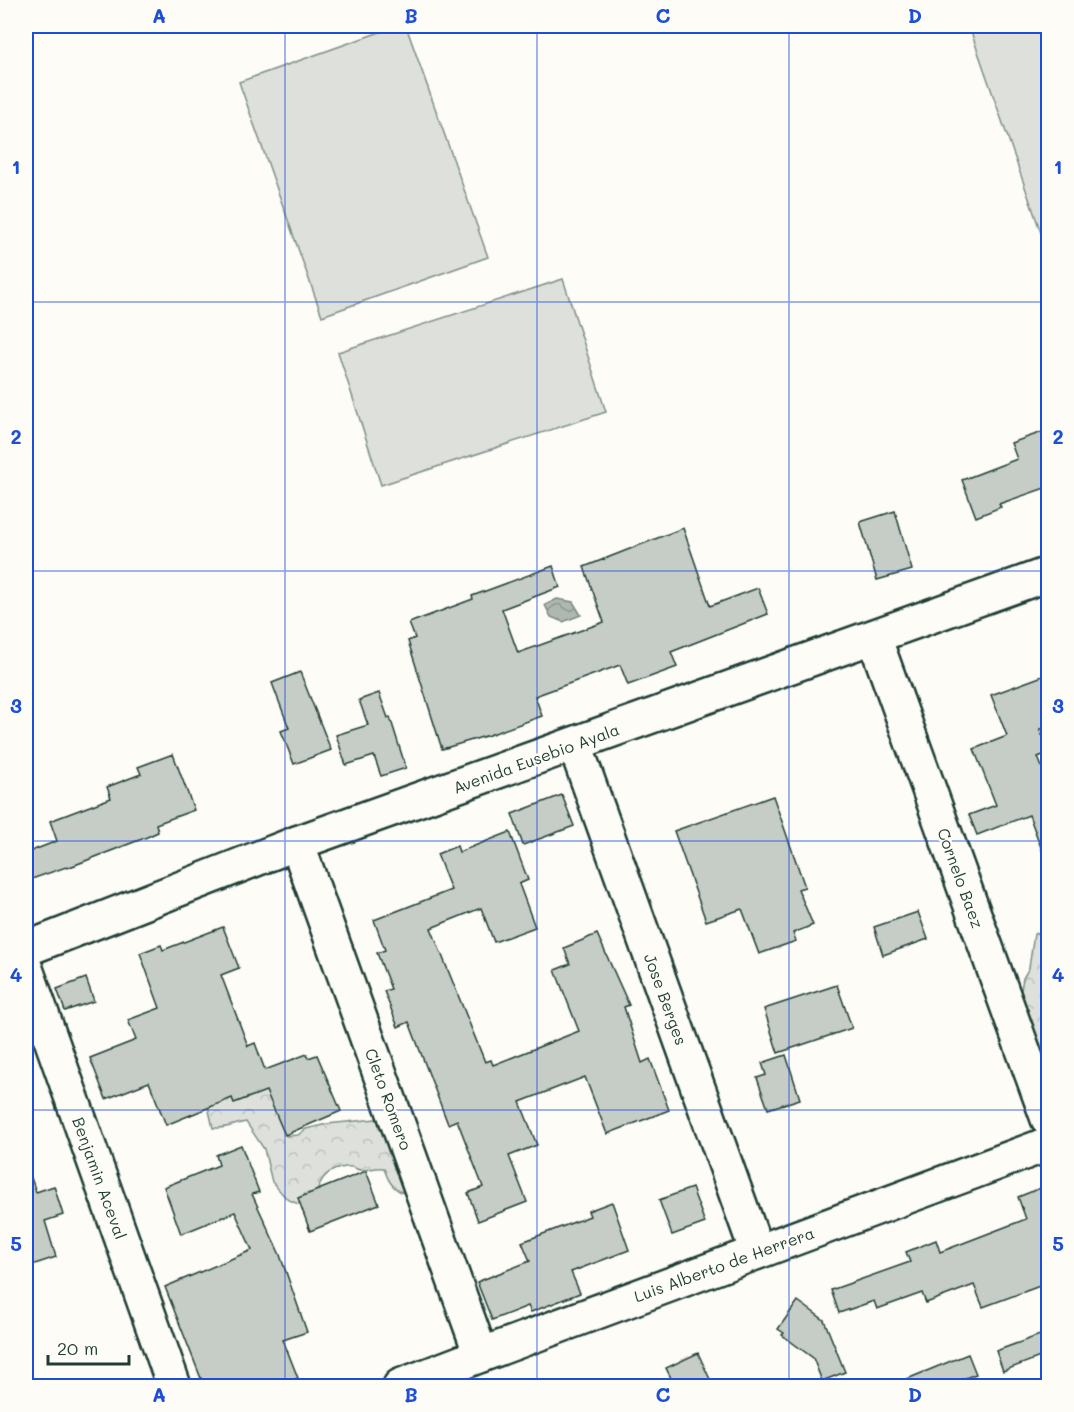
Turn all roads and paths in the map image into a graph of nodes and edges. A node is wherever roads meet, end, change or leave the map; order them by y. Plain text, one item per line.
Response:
1 (1048, 574) edge
2 (874, 638) junction
3 (575, 745) junction
4 (297, 843) junction
5 (26, 949) edge
6 (26, 969) edge
7 (1048, 1119) edge
8 (1048, 1144) edge
9 (757, 1252) junction
10 (481, 1354) junction
11 (174, 1386) edge
12 (400, 1386) edge

1 - 2 street, Avenida Eusebio Ayala
2 - 3 street, Avenida Eusebio Ayala
2 - 7 street, Cornelo Baez
3 - 4 street, Avenida Eusebio Ayala
3 - 9 street, Jose Berges
4 - 5 street, Avenida Eusebio Ayala
4 - 10 street, Cleto Romero
6 - 11 street, Benjamin Aceval
8 - 9 street, Luis Alberto de Herrera
9 - 10 street, Luis Alberto de Herrera
10 - 12 street, Luis Alberto de Herrera

